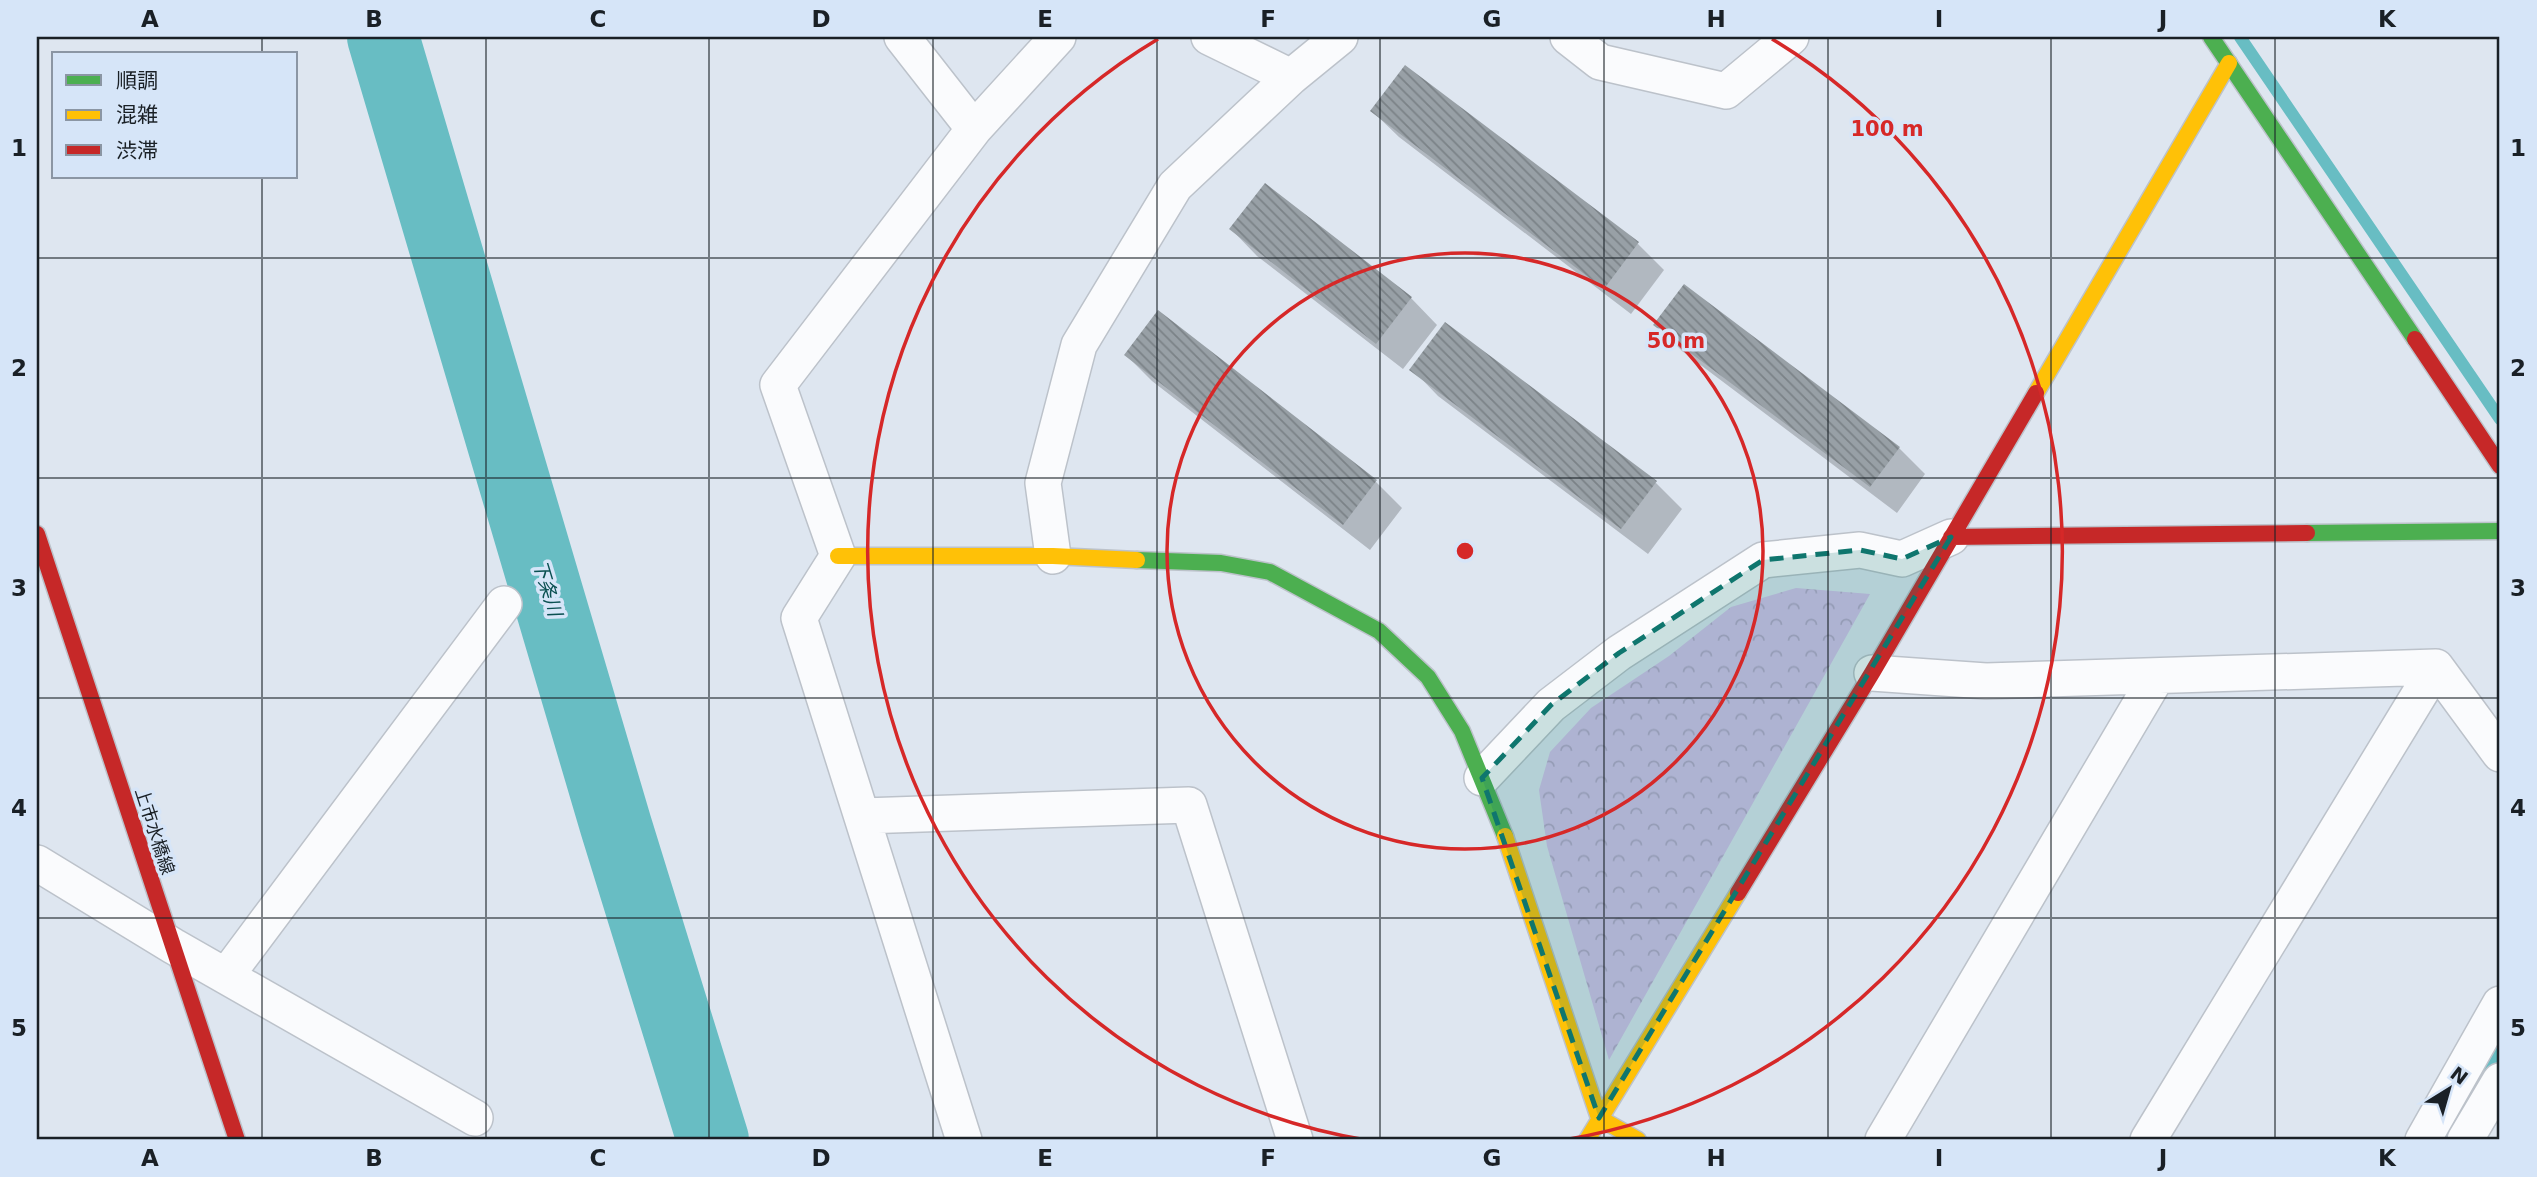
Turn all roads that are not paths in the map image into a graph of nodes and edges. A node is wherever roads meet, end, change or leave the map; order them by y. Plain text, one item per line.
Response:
1 (902, 37) edge
2 (1058, 37) edge
3 (1209, 37) edge
4 (1340, 37) edge
5 (1568, 37) edge
6 (1790, 37) edge
7 (2211, 37) edge
8 (2230, 63) junction
9 (1291, 77) junction
10 (974, 129) junction
11 (2500, 466) edge
12 (2500, 531) edge
13 (37, 534) edge
14 (1951, 537) junction
15 (838, 555) junction
16 (1053, 556) junction
17 (504, 604) dead end
18 (2436, 667) junction
19 (1872, 673) junction
20 (2157, 676) junction
21 (2500, 754) edge
22 (1482, 778) junction
23 (863, 816) junction
24 (37, 863) edge
25 (173, 946) junction
26 (226, 976) junction
27 (2500, 1004) edge
28 (2500, 1081) edge
29 (475, 1118) dead end
30 (1599, 1118) junction
31 (237, 1140) edge
32 (964, 1140) edge
33 (1295, 1140) edge
34 (1587, 1140) edge
35 (1638, 1140) edge
36 (1883, 1140) edge
37 (2148, 1140) edge
38 (2423, 1140) edge
39 (2465, 1140) edge

1 - 10 street
2 - 10 street
3 - 9 street
4 - 9 street
5 - 6 street
7 - 8 street
8 - 11 street
8 - 14 street
9 - 16 street
10 - 15 street
12 - 14 street
13 - 25 street, 上市水橋線
14 - 19 street
14 - 22 street
15 - 16 street
15 - 23 street
16 - 22 street
17 - 26 street
18 - 20 street
18 - 21 street
18 - 37 street
19 - 20 street
19 - 30 street
20 - 36 street
22 - 30 street
23 - 32 street
23 - 33 street
24 - 25 street
25 - 26 street
25 - 31 street, 上市水橋線
26 - 29 street
27 - 38 street
28 - 39 street
30 - 34 street
30 - 35 street

